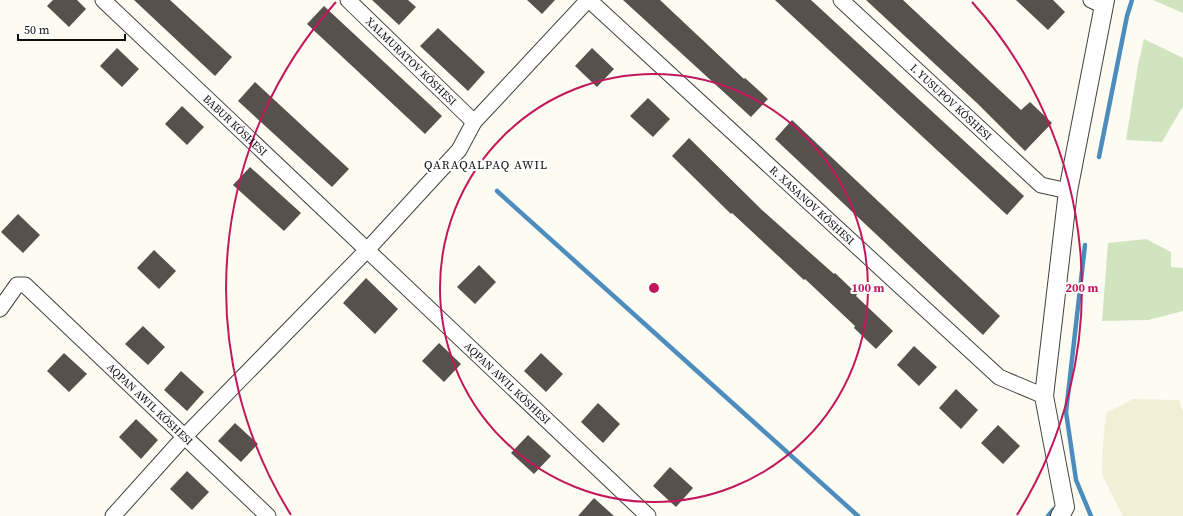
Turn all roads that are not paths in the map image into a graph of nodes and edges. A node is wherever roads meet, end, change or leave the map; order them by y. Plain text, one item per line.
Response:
1 (103, 0) edge
2 (348, 0) edge
3 (588, 0) edge
4 (842, 0) edge
5 (1100, 2) edge
6 (474, 122) junction
7 (1068, 191) junction
8 (367, 250) junction
9 (0, 308) edge
10 (1044, 396) junction
11 (185, 436) junction
12 (113, 516) edge
13 (268, 516) edge
14 (648, 516) edge
15 (1060, 516) edge

1 - 8 street, BABUR KÓSHESI
2 - 6 street, XALMURATOV KÓSHESI
3 - 6 street
3 - 10 street, R. XASANOV KÓSHESI
4 - 7 street, I. YUSUPOV KÓSHESI
5 - 7 street
6 - 8 street
7 - 10 street
8 - 11 street
8 - 14 street, BABUR KÓSHESI
9 - 11 street
10 - 15 street
11 - 12 street
11 - 13 street

